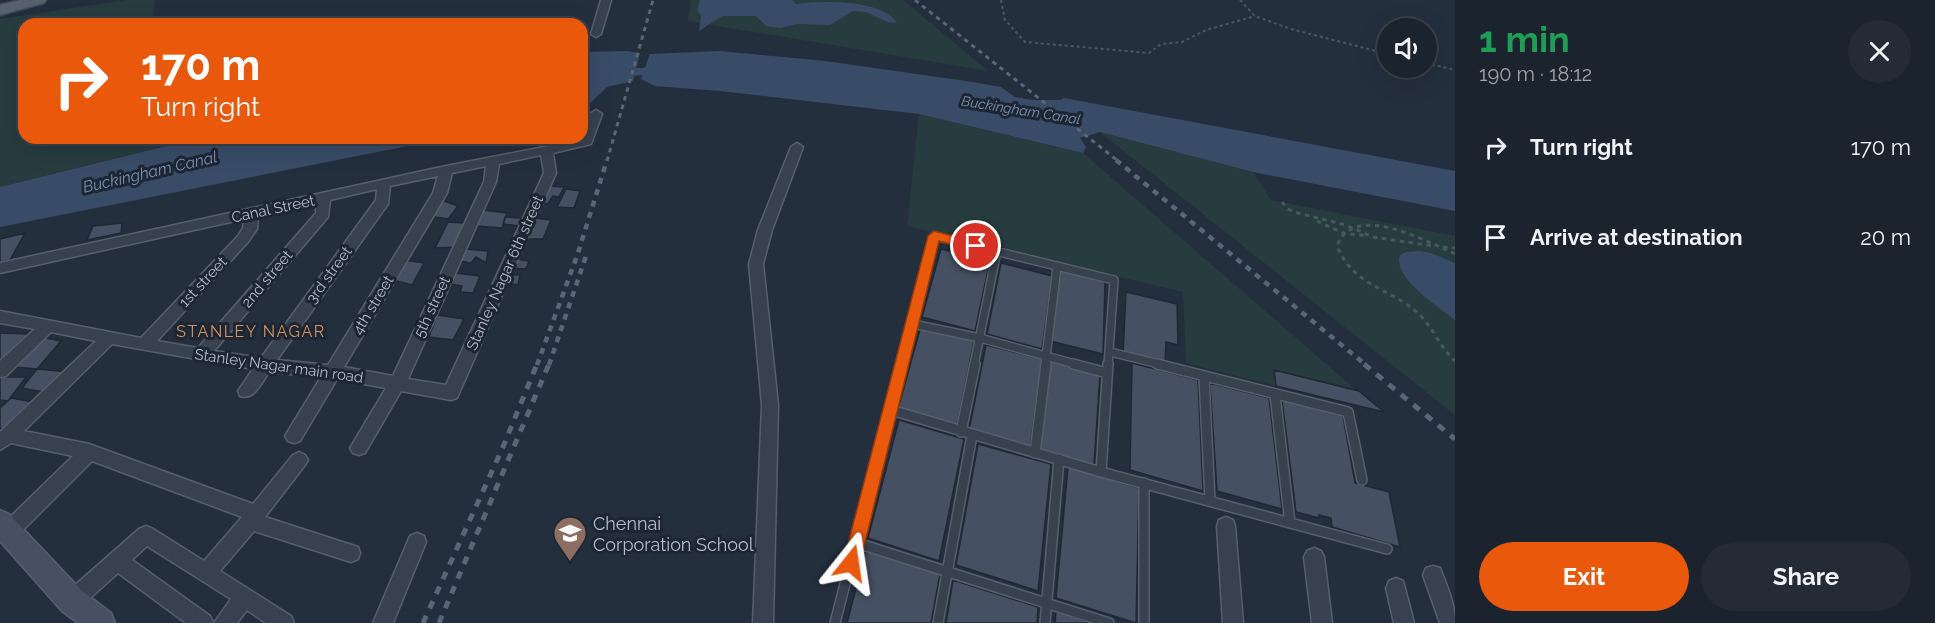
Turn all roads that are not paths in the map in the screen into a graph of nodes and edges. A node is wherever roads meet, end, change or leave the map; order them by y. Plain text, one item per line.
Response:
1 (15, 0) edge
2 (38, 0) edge
3 (606, 0) edge
4 (0, 4) edge
5 (0, 10) edge
6 (596, 34) dead end
7 (596, 114) dead end
8 (588, 138) edge
9 (575, 144) edge
10 (797, 147) dead end
11 (546, 151) junction
12 (493, 160) junction
13 (446, 171) junction
14 (384, 185) junction
15 (323, 198) junction
16 (251, 214) junction
17 (997, 251) junction
18 (1057, 267) junction
19 (0, 268) edge
20 (0, 317) edge
21 (913, 324) junction
22 (48, 326) junction
23 (109, 338) junction
24 (980, 338) junction
25 (144, 344) junction
26 (1110, 352) junction
27 (201, 355) junction
28 (1046, 356) junction
29 (265, 365) junction
30 (0, 371) edge
31 (333, 372) junction
32 (1107, 373) junction
33 (1204, 377) junction
34 (397, 384) junction
35 (246, 391) dead end
36 (451, 393) joint
37 (1275, 395) junction
38 (891, 410) junction
39 (962, 432) junction
40 (972, 435) junction
41 (294, 436) dead end
42 (4, 439) edge
43 (359, 448) dead end
44 (89, 452) junction
45 (1035, 453) junction
46 (1059, 459) junction
47 (299, 460) dead end
48 (1101, 472) junction
49 (1362, 480) dead end
50 (1144, 483) junction
51 (1210, 501) junction
52 (253, 518) junction
53 (1290, 523) junction
54 (1226, 526) dead end
55 (4, 527) edge
56 (417, 543) dead end
57 (857, 543) junction
58 (1387, 549) dead end
59 (351, 553) dead end
60 (1314, 557) dead end
61 (117, 561) junction
62 (948, 571) junction
63 (207, 572) junction
64 (1432, 575) dead end
65 (1396, 588) dead end
66 (244, 597) junction
67 (72, 601) junction
68 (1047, 603) junction
69 (101, 623) edge
70 (202, 623) edge
71 (224, 623) edge
72 (284, 623) edge
73 (384, 623) edge
74 (763, 623) edge
75 (836, 623) edge
76 (938, 623) edge
77 (1045, 623) edge
78 (1109, 623) edge
79 (1144, 623) edge
80 (1233, 623) edge
81 (1322, 623) edge
82 (1404, 623) edge
83 (1450, 623) edge

1 - 4 main road
2 - 5 main road
3 - 6 street
7 - 8 street, Canal Street
9 - 11 street, Canal Street
10 - 74 street
11 - 12 street, Canal Street
11 - 36 street, Stanley Nagar 6th street
12 - 13 street, Canal Street
12 - 34 street, 5th street
13 - 14 street, Canal Street
13 - 31 street, 4th street
14 - 15 street, Canal Street
14 - 29 street, 3rd street
15 - 16 street, Canal Street
15 - 27 street, 2nd street
16 - 19 street, Canal Street
16 - 25 street, 1st street
17 - 18 lane
17 - 21 lane
17 - 24 lane
18 - 26 lane
18 - 28 lane
20 - 22 street, Stanley Nagar main road
21 - 24 lane
21 - 38 lane
22 - 23 street, Stanley Nagar main road
22 - 30 street
23 - 25 street, Stanley Nagar main road
23 - 42 street
24 - 28 lane
24 - 39 lane
25 - 27 street, Stanley Nagar main road
26 - 32 lane
26 - 33 lane
27 - 29 street, Stanley Nagar main road
28 - 32 lane
28 - 45 lane
29 - 31 street, Stanley Nagar main road
29 - 35 street, 3rd street
31 - 34 street, Stanley Nagar main road
31 - 41 street, 4th street
32 - 48 lane
33 - 37 lane
33 - 51 lane
34 - 36 street, Stanley Nagar main road
34 - 43 street, 5th street
37 - 49 lane
37 - 53 lane
38 - 39 lane
38 - 57 lane
39 - 40 lane
40 - 45 lane
40 - 62 lane
42 - 44 street
44 - 52 street
44 - 55 street
45 - 46 lane
46 - 48 lane
46 - 68 lane
47 - 52 street
48 - 50 lane
50 - 51 lane
50 - 79 lane
51 - 53 lane
52 - 59 street
52 - 63 street
53 - 58 lane
54 - 80 street
55 - 67 main road
56 - 73 street
57 - 62 lane
57 - 75 lane
60 - 81 street
61 - 63 street
61 - 67 street
61 - 70 street
62 - 68 lane
62 - 76 lane
63 - 66 street
64 - 83 street
65 - 82 street
66 - 71 street
66 - 72 street
67 - 69 main road
68 - 77 lane
68 - 78 lane

